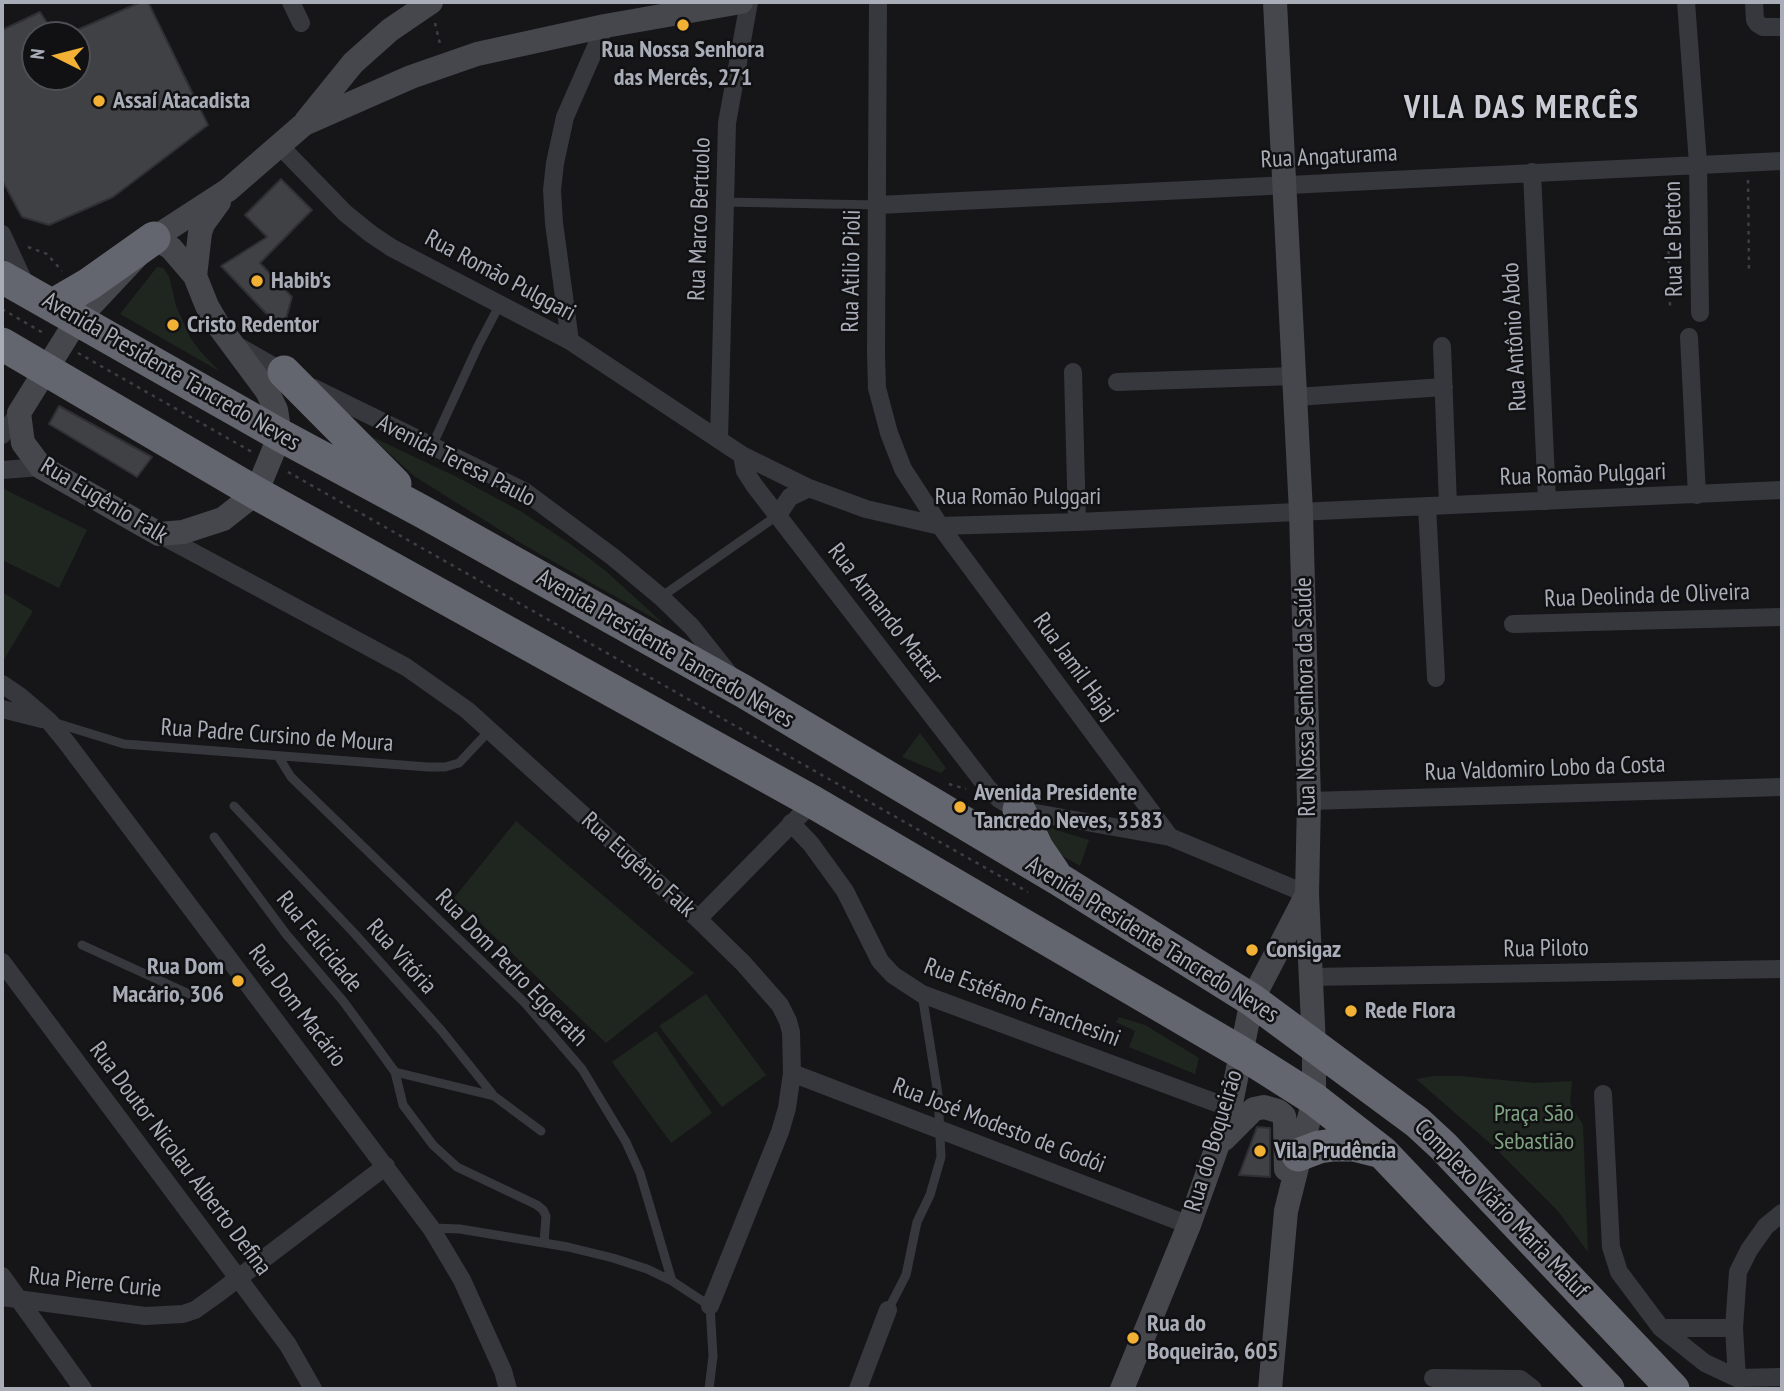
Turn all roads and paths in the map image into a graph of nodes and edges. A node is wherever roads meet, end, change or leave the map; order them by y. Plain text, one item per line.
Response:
1 (291, 2) edge
2 (430, 2) edge
3 (741, 2) edge
4 (749, 2) edge
5 (878, 2) edge
6 (1275, 2) edge
7 (1686, 2) edge
8 (1754, 2) edge
9 (302, 23) dead end
10 (605, 26) junction
11 (1782, 27) edge
12 (445, 63) junction
13 (304, 124) junction
14 (279, 145) junction
15 (1782, 161) edge
16 (1748, 162) junction
17 (1698, 163) junction
18 (1666, 165) junction
19 (1532, 172) junction
20 (1286, 184) junction
21 (228, 190) junction
22 (724, 202) junction
23 (878, 205) junction
24 (3, 238) edge
25 (154, 239) junction
26 (1749, 273) dead end
27 (195, 276) junction
28 (84, 287) junction
29 (500, 304) junction
30 (1670, 307) dead end
31 (1700, 313) dead end
32 (38, 317) edge
33 (1689, 337) dead end
34 (230, 341) junction
35 (570, 341) junction
36 (2, 344) edge
37 (1441, 346) dead end
38 (1073, 372) dead end
39 (284, 373) junction
40 (1117, 382) dead end
41 (1295, 386) junction
42 (1444, 387) junction
43 (19, 413) junction
44 (2, 435) edge
45 (719, 440) junction
46 (432, 446) junction
47 (274, 448) junction
48 (741, 455) junction
49 (41, 467) junction
50 (2, 470) edge
51 (809, 488) junction
52 (1782, 490) edge
53 (256, 493) junction
54 (1698, 495) junction
55 (1547, 501) junction
56 (1448, 505) junction
57 (1427, 506) junction
58 (1301, 512) junction
59 (425, 513) junction
60 (778, 515) junction
61 (223, 519) junction
62 (1077, 522) junction
63 (940, 526) junction
64 (159, 534) junction
65 (219, 567) junction
66 (661, 597) junction
67 (1782, 617) edge
68 (1513, 624) dead end
69 (1436, 678) dead end
70 (2, 684) edge
71 (743, 691) junction
72 (2, 709) edge
73 (49, 721) junction
74 (490, 730) junction
75 (278, 756) junction
76 (1782, 787) edge
77 (1309, 800) junction
78 (1009, 804) junction
79 (234, 806) dead end
80 (802, 812) junction
81 (214, 837) dead end
82 (1170, 837) junction
83 (1060, 880) junction
84 (1028, 892) dead end
85 (1307, 894) junction
86 (698, 919) junction
87 (82, 945) dead end
88 (2, 962) edge
89 (1782, 970) edge
90 (1310, 977) junction
91 (922, 994) junction
92 (198, 998) dead end
93 (1252, 1000) junction
94 (1314, 1046) junction
95 (1240, 1052) junction
96 (394, 1072) junction
97 (792, 1073) junction
98 (1603, 1094) dead end
99 (494, 1096) junction
100 (1314, 1099) junction
101 (1230, 1108) junction
102 (941, 1130) junction
103 (541, 1131) dead end
104 (1218, 1144) junction
105 (1382, 1152) junction
106 (1298, 1155) junction
107 (386, 1166) junction
108 (1286, 1211) junction
109 (1782, 1213) edge
110 (1189, 1224) junction
111 (431, 1228) junction
112 (544, 1243) junction
113 (2, 1276) edge
114 (238, 1278) junction
115 (672, 1281) junction
116 (11, 1298) edge
117 (710, 1306) junction
118 (888, 1310) joint
119 (1661, 1328) junction
120 (1734, 1328) junction
121 (1782, 1377) edge
122 (1433, 1378) dead end
123 (1737, 1378) junction
124 (1673, 1385) edge
125 (83, 1389) edge
126 (313, 1389) edge
127 (508, 1389) edge
128 (709, 1389) edge
129 (858, 1389) edge
130 (1122, 1389) edge
131 (1269, 1389) edge
132 (1533, 1389) edge
133 (1607, 1389) edge

1 - 9 street
2 - 12 path
2 - 13 main road
3 - 10 main road
4 - 22 street, Rua Marco Bertuolo
5 - 23 street, Rua Atilio Pioli
6 - 20 main road, Rua Nossa Senhora da Saúde
7 - 17 street, Rua Le Breton
8 - 11 street
10 - 12 main road
10 - 35 street
12 - 13 main road
13 - 14 main road
14 - 21 main road
14 - 29 street, Rua Romão Pulggari
15 - 16 street, Rua Angaturama
16 - 17 street, Rua Angaturama
16 - 26 path
17 - 18 street, Rua Angaturama
17 - 31 street, Rua Le Breton
18 - 19 street, Rua Angaturama
18 - 30 path
19 - 20 street, Rua Angaturama
19 - 55 street, Rua Antônio Abdo
20 - 23 street, Rua Angaturama
20 - 41 main road, Rua Nossa Senhora da Saúde
21 - 25 main road
21 - 27 main road, Avenida Teresa Paulo
22 - 23 lane
22 - 45 street, Rua Marco Bertuolo
23 - 63 street, Rua Atilio Pioli
24 - 28 path
24 - 32 street
25 - 27 main road, Avenida Teresa Paulo
25 - 28 highway
25 - 32 main road
27 - 34 main road, Avenida Teresa Paulo
28 - 32 highway
29 - 35 street, Rua Romão Pulggari
29 - 46 lane
32 - 32 path
32 - 36 highway, Avenida Presidente Tancredo Neves
32 - 43 main road
32 - 47 highway, Avenida Presidente Tancredo Neves
32 - 47 path
32 - 53 highway, Avenida Presidente Tancredo Neves
33 - 54 street
34 - 39 street, Avenida Teresa Paulo
34 - 47 main road
35 - 45 street, Rua Romão Pulggari
37 - 42 street
38 - 62 street
39 - 46 street, Avenida Teresa Paulo
39 - 59 highway
40 - 41 street
41 - 42 street
41 - 58 main road, Rua Nossa Senhora da Saúde
42 - 56 street
43 - 44 street
43 - 49 main road, Rua Eugênio Falk
45 - 48 street, Rua Romão Pulggari
46 - 66 street, Avenida Teresa Paulo
47 - 53 main road
47 - 59 highway, Avenida Presidente Tancredo Neves
47 - 84 path
48 - 51 street, Rua Romão Pulggari
48 - 60 street, Rua Armando Mattar
49 - 50 street
49 - 64 main road, Rua Eugênio Falk
51 - 60 street
51 - 63 street, Rua Romão Pulggari
52 - 54 street, Rua Romão Pulggari
53 - 61 main road
53 - 80 highway, Avenida Presidente Tancredo Neves
54 - 55 street, Rua Romão Pulggari
55 - 56 street, Rua Romão Pulggari
56 - 57 street, Rua Romão Pulggari
57 - 58 street, Rua Romão Pulggari
57 - 69 street
58 - 62 street, Rua Romão Pulggari
58 - 77 main road, Rua Nossa Senhora da Saúde
59 - 71 highway, Avenida Presidente Tancredo Neves
60 - 66 lane
60 - 78 street, Rua Armando Mattar
61 - 64 main road
61 - 65 street, Rua Eugênio Falk
62 - 63 street, Rua Romão Pulggari
63 - 82 street, Rua Jamil Hajaj
64 - 65 street, Rua Eugênio Falk
65 - 74 street, Rua Eugênio Falk
66 - 71 street, Avenida Teresa Paulo
67 - 68 street, Rua Deolinda de Oliveira
70 - 73 street, Rua Dom Macário
71 - 83 highway, Avenida Presidente Tancredo Neves
72 - 73 street
73 - 75 lane, Rua Padre Cursino de Moura
73 - 107 street, Rua Dom Macário
74 - 75 lane, Rua Padre Cursino de Moura
74 - 86 street, Rua Eugênio Falk
75 - 115 lane, Rua Dom Pedro Eggerath
76 - 77 street, Rua Valdomiro Lobo da Costa
77 - 85 main road, Rua Nossa Senhora da Saúde
78 - 82 street
78 - 83 highway
79 - 99 lane, Rua Vitória
80 - 86 street
80 - 91 street, Rua Estéfano Franchesini
80 - 95 highway, Avenida Presidente Tancredo Neves
81 - 96 lane, Rua Felicidade
82 - 85 street
83 - 93 highway, Avenida Presidente Tancredo Neves
85 - 90 main road, Rua Nossa Senhora da Saúde
85 - 93 main road, Rua do Boqueirão
86 - 97 street, Rua Eugênio Falk
87 - 92 lane
88 - 114 street, Rua Doutor Nicolau Alberto Defina
89 - 90 street, Rua Piloto
90 - 94 main road, Rua Nossa Senhora da Saúde
91 - 101 street, Rua Estéfano Franchesini
91 - 102 lane
93 - 94 highway, Avenida Presidente Tancredo Neves
93 - 95 main road, Rua do Boqueirão
94 - 100 main road, Rua Nossa Senhora da Saúde
94 - 124 highway, Complexo Viário Maria Maluf
95 - 100 highway, Avenida Presidente Tancredo Neves
95 - 101 main road, Rua do Boqueirão
96 - 99 lane
96 - 112 lane, Rua Felicidade
97 - 102 street, Rua José Modesto de Godói
97 - 117 street, Rua Eugênio Falk
98 - 119 street
99 - 103 lane, Rua Vitória
100 - 105 highway, Complexo Viário Maria Maluf
100 - 106 main road, Rua Nossa Senhora da Saúde
101 - 104 main road, Rua do Boqueirão
102 - 110 street, Rua José Modesto de Godói
102 - 118 lane
104 - 108 main road
104 - 110 main road, Rua do Boqueirão
105 - 106 highway
105 - 133 highway, Complexo Viário Maria Maluf
106 - 108 main road, Rua Nossa Senhora da Saúde
107 - 111 street, Rua Dom Macário
107 - 114 street, Rua Pierre Curie
108 - 131 main road, Rua Nossa Senhora da Saúde
109 - 120 street
110 - 130 main road, Rua do Boqueirão
111 - 112 lane
111 - 127 street, Rua Dom Macário
112 - 115 lane
113 - 116 street
114 - 116 street, Rua Pierre Curie
114 - 126 street, Rua Doutor Nicolau Alberto Defina
115 - 117 lane
116 - 125 street
117 - 128 lane
118 - 129 street
119 - 120 street
119 - 123 street
120 - 123 street
121 - 123 street
122 - 132 street

